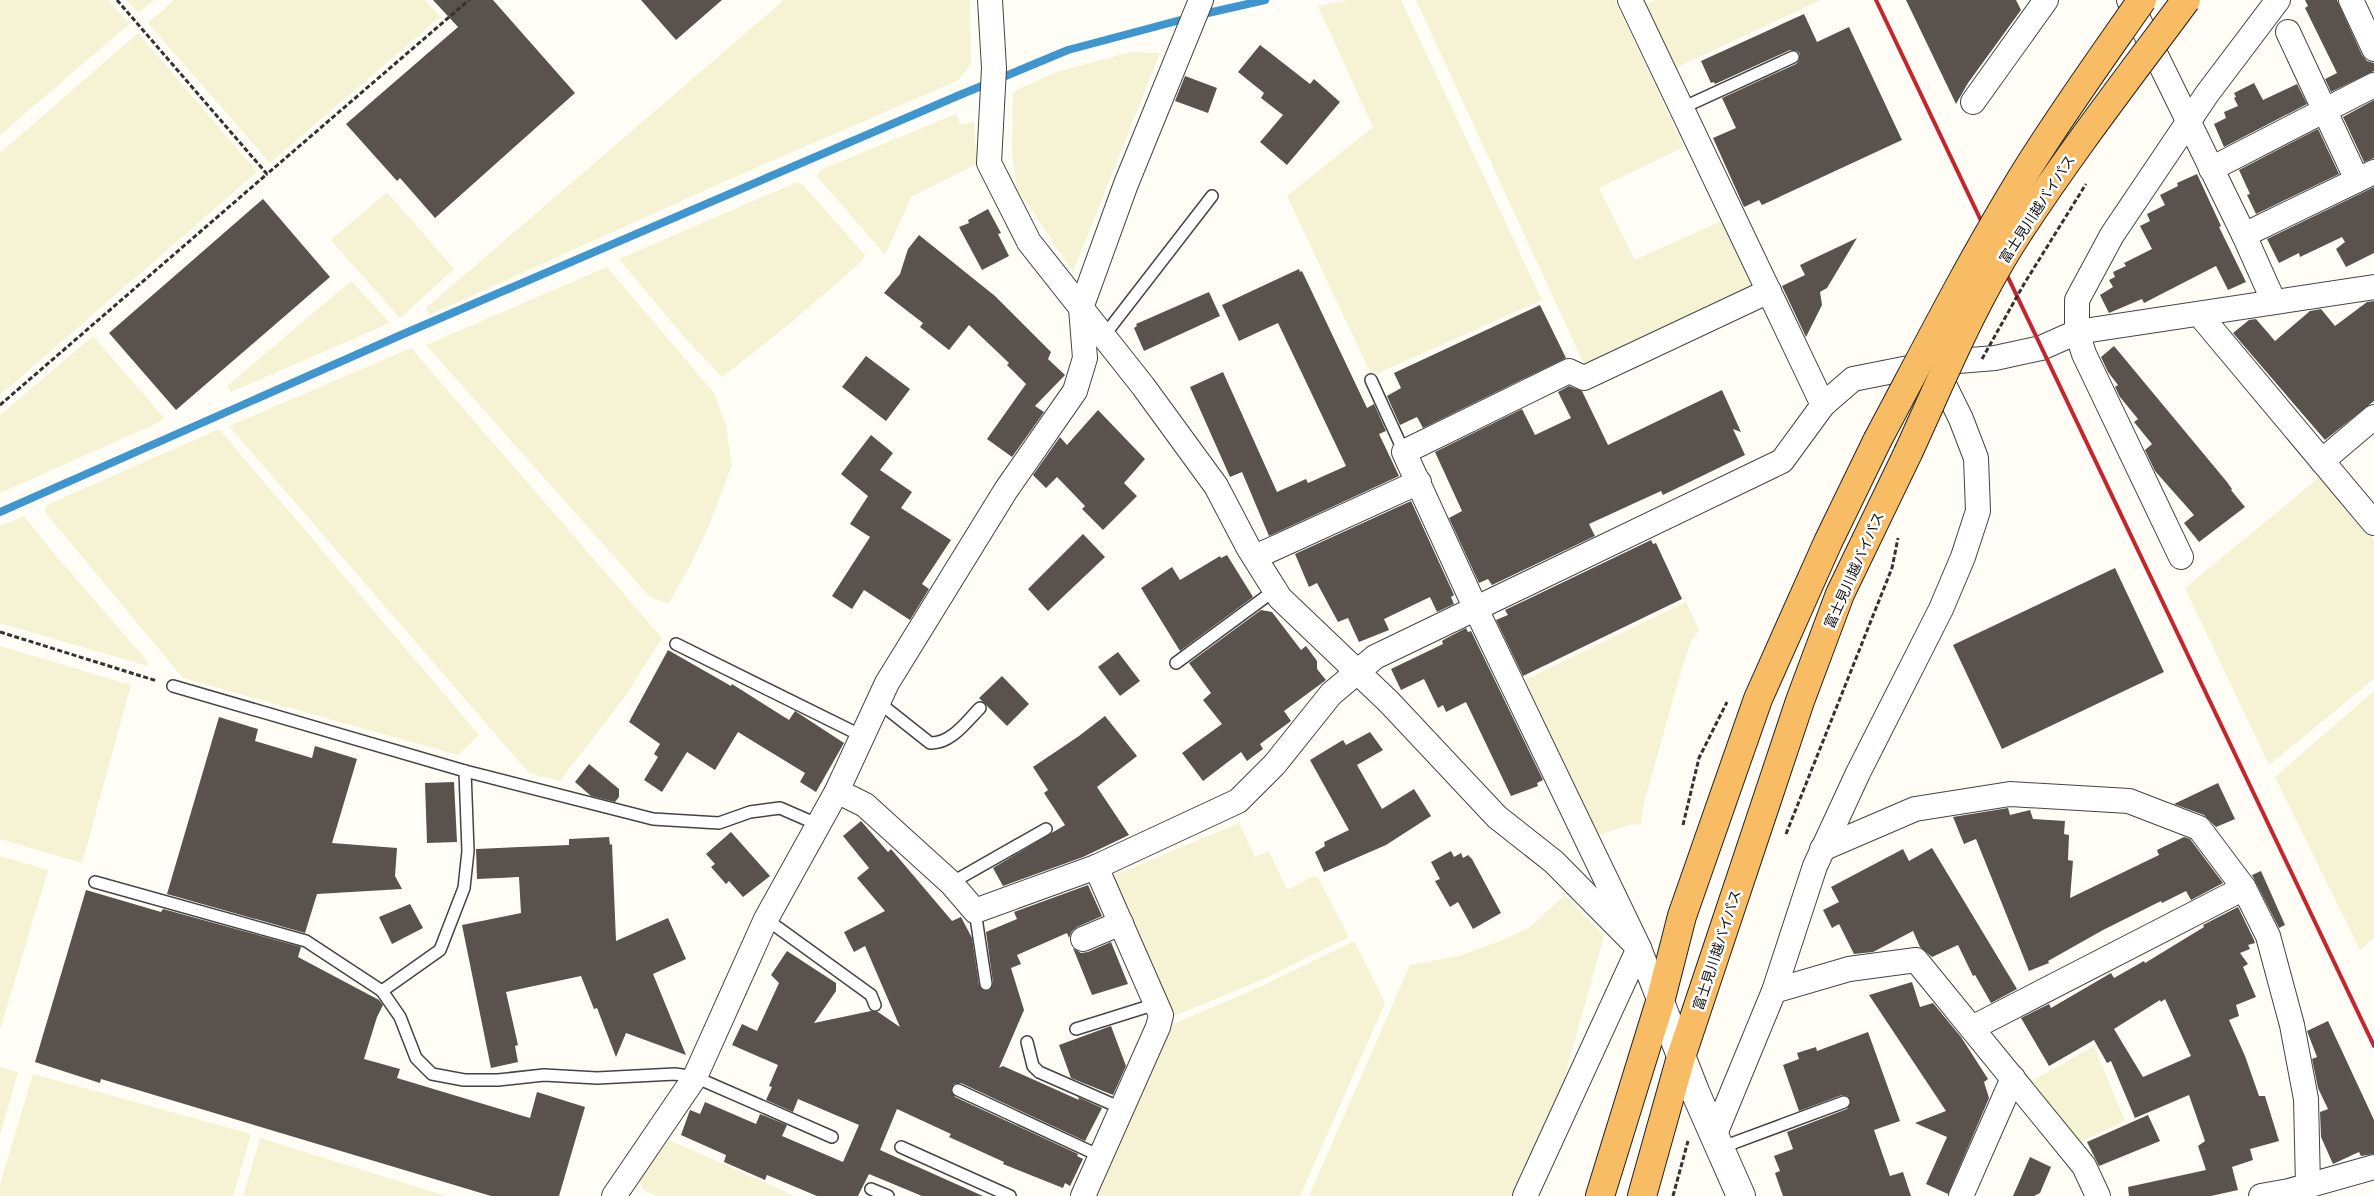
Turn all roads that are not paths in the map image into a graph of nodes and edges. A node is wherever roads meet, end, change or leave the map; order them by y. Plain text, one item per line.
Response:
1 (990, 0) edge
2 (1201, 0) edge
3 (1630, 0) edge
4 (2046, 0) edge
5 (2129, 0) edge
6 (2142, 0) edge
7 (2186, 0) edge
8 (2278, 0) edge
9 (2351, 0) edge
10 (2288, 32) dead end
11 (2374, 49) edge
12 (1793, 57) dead end
13 (2374, 85) edge
14 (1973, 102) dead end
15 (1682, 108) junction
16 (2325, 111) junction
17 (2187, 122) junction
18 (2211, 169) junction
19 (2366, 176) edge
20 (1212, 196) dead end
21 (2244, 234) junction
22 (2374, 287) edge
23 (1769, 291) junction
24 (2274, 302) junction
25 (1081, 308) junction
26 (2199, 314) junction
27 (2077, 332) junction
28 (1103, 337) junction
29 (1934, 364) junction
30 (1371, 380) dead end
31 (1823, 405) junction
32 (2374, 417) edge
33 (1404, 452) junction
34 (2322, 461) junction
35 (1418, 482) junction
36 (2374, 523) edge
37 (2181, 557) dead end
38 (1255, 558) junction
39 (1275, 590) junction
40 (1475, 607) junction
41 (676, 644) dead end
42 (1176, 663) dead end
43 (1356, 671) junction
44 (172, 686) road end
45 (877, 701) junction
46 (980, 708) dead end
47 (862, 736) junction
48 (465, 771) junction
49 (837, 791) junction
50 (820, 826) junction
51 (1046, 829) dead end
52 (1822, 850) junction
53 (1096, 867) junction
54 (95, 882) dead end
55 (951, 883) junction
56 (2244, 888) junction
57 (975, 911) junction
58 (766, 919) junction
59 (1120, 923) junction
60 (1083, 939) dead end
61 (1639, 948) junction
62 (986, 984) dead end
63 (382, 991) junction
64 (1774, 991) junction
65 (1660, 1002) junction
66 (875, 1004) dead end
67 (1156, 1004) junction
68 (1972, 1028) junction
69 (1076, 1029) dead end
70 (1027, 1042) dead end
71 (1681, 1057) junction
72 (695, 1077) junction
73 (2013, 1078) junction
74 (958, 1090) dead end
75 (1844, 1102) dead end
76 (1121, 1108) junction
77 (832, 1137) dead end
78 (1708, 1139) junction
79 (902, 1147) dead end
80 (1100, 1156) junction
81 (2374, 1166) edge
82 (2308, 1185) junction
83 (871, 1189) dead end
84 (624, 1193) edge
85 (888, 1196) edge
86 (1010, 1196) edge
87 (1083, 1196) edge
88 (1525, 1196) edge
89 (1600, 1196) edge
90 (1642, 1196) edge
91 (1741, 1196) edge
92 (1961, 1196) edge
93 (2098, 1196) edge
94 (2261, 1196) edge

1 - 25 street
2 - 25 street
3 - 15 street
4 - 14 street
5 - 17 street
6 - 65 highway, 富士見川越バイパス, bridge
7 - 71 highway, 富士見川越バイパス, bridge
8 - 17 street
9 - 11 street
10 - 16 street
12 - 15 lane
13 - 16 street
15 - 23 street
16 - 18 street
16 - 19 street
17 - 18 street
17 - 27 street
18 - 21 street
19 - 21 street
20 - 28 lane
21 - 24 street
22 - 24 street
23 - 31 street
23 - 33 street
24 - 26 street
25 - 28 street
25 - 45 street
26 - 27 street
26 - 34 street
27 - 29 street
27 - 37 street
28 - 38 street
29 - 31 street
29 - 52 street
30 - 33 lane
31 - 40 street
32 - 34 street
33 - 35 street
34 - 36 street
35 - 38 street
35 - 40 street
38 - 39 street
39 - 42 lane
39 - 43 street
40 - 43 street
40 - 61 street
41 - 47 lane
43 - 53 street
43 - 61 street
44 - 48 lane
45 - 46 lane
45 - 47 street
47 - 49 street
48 - 50 lane
48 - 63 lane
49 - 50 street
49 - 55 street
50 - 58 street
51 - 55 lane
52 - 56 street
52 - 64 street
53 - 57 street
53 - 59 street
54 - 63 lane
55 - 57 street
56 - 68 street
56 - 82 street
57 - 62 lane
58 - 66 lane
58 - 72 street
59 - 60 street
59 - 67 street
61 - 65 street
61 - 88 street
63 - 72 lane
64 - 68 street
64 - 78 street
65 - 71 street
65 - 89 highway, 富士見川越バイパス
67 - 69 lane
67 - 76 street
68 - 73 street
70 - 76 lane
71 - 78 street
71 - 90 highway, 富士見川越バイパス
72 - 77 lane
72 - 84 street
73 - 92 street
73 - 93 street
74 - 80 lane
75 - 78 lane
76 - 80 street
78 - 91 street
79 - 86 lane
80 - 87 street
81 - 82 street
82 - 94 street
83 - 85 lane

